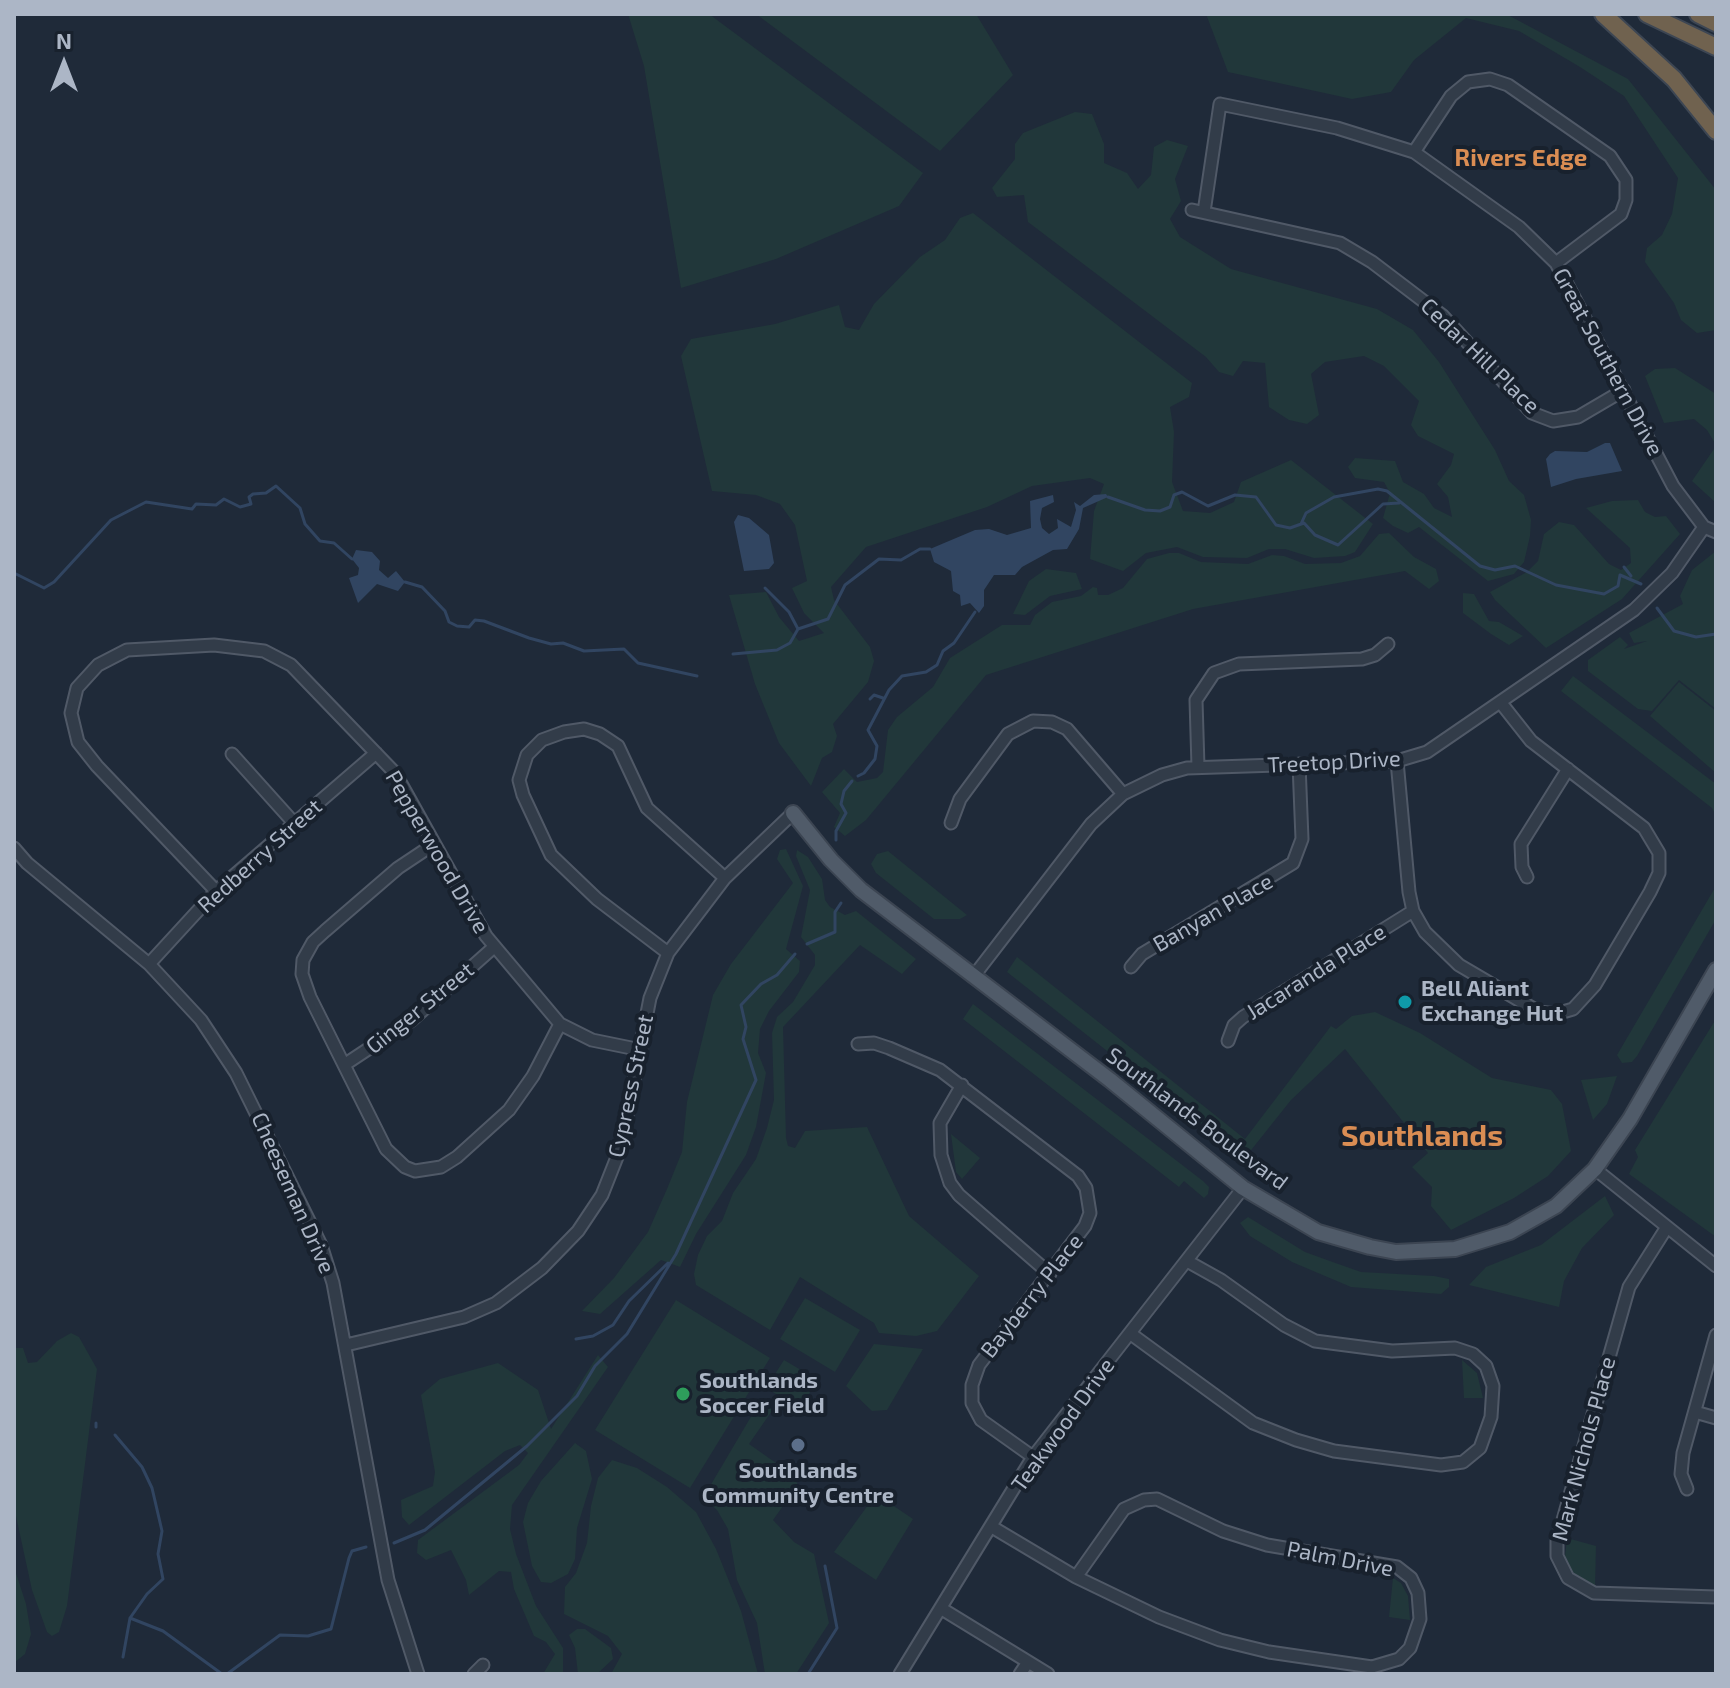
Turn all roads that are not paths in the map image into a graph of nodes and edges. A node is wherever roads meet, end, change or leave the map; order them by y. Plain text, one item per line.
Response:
1 (1603, 14) edge
2 (1647, 14) edge
3 (1698, 14) edge
4 (1716, 23) edge
5 (1716, 47) edge
6 (1716, 131) edge
7 (1414, 152) junction
8 (1198, 211) joint
9 (1556, 263) junction
10 (1624, 390) junction
11 (1704, 527) junction
12 (1716, 532) edge
13 (1388, 644) dead end
14 (1501, 703) junction
15 (376, 753) junction
16 (232, 754) dead end
17 (1397, 761) junction
18 (1299, 764) junction
19 (1198, 767) junction
20 (1568, 769) junction
21 (1123, 794) junction
22 (793, 813) joint
23 (294, 823) junction
24 (951, 823) dead end
25 (434, 844) junction
26 (14, 848) edge
27 (1527, 877) dead end
28 (725, 878) junction
29 (216, 891) junction
30 (1413, 911) junction
31 (494, 947) junction
32 (668, 953) junction
33 (149, 964) junction
34 (1131, 967) dead end
35 (1716, 970) edge
36 (973, 977) junction
37 (560, 1024) junction
38 (1228, 1041) dead end
39 (858, 1044) dead end
40 (641, 1050) junction
41 (344, 1065) junction
42 (962, 1085) junction
43 (1595, 1169) junction
44 (1243, 1188) junction
45 (1667, 1227) junction
46 (1187, 1261) junction
47 (1716, 1266) edge
48 (1050, 1274) junction
49 (1131, 1334) junction
50 (1716, 1335) edge
51 (346, 1345) junction
52 (1695, 1412) junction
53 (1716, 1418) edge
54 (1033, 1457) junction
55 (1687, 1489) dead end
56 (992, 1527) junction
57 (1076, 1577) junction
58 (1716, 1597) edge
59 (942, 1609) junction
60 (1028, 1662) junction
61 (418, 1674) edge
62 (900, 1674) edge
63 (1020, 1674) edge
64 (1048, 1674) edge

1 - 6 highway
2 - 5 highway
3 - 4 highway
7 - 8 street, Great Southern Drive
7 - 9 street, Great Southern Drive
7 - 9 street
8 - 10 street, Cedar Hill Place
9 - 10 street, Great Southern Drive
10 - 11 street, Great Southern Drive
11 - 12 street
11 - 14 street, Treetop Drive
13 - 19 street
14 - 17 street, Treetop Drive
14 - 20 street
15 - 23 street, Redberry Street
15 - 25 street, Pepperwood Drive
15 - 29 street, Pepperwood Drive
16 - 23 street
17 - 18 street, Treetop Drive
17 - 30 street
18 - 19 street, Treetop Drive
18 - 34 street, Banyan Place
19 - 21 street, Treetop Drive
20 - 27 street
20 - 30 street
21 - 24 street
21 - 36 street, Treetop Drive
22 - 28 street, Cypress Street
22 - 36 main road, Southlands Boulevard
23 - 29 street, Redberry Street
25 - 31 street, Pepperwood Drive
25 - 41 street
26 - 33 street, Cheeseman Drive
28 - 32 street, Cypress Street
28 - 32 street
29 - 33 street, Redberry Street
30 - 38 street, Jacaranda Place
31 - 37 street, Pepperwood Drive
31 - 41 street, Ginger Street
32 - 40 street, Cypress Street
33 - 51 street, Cheeseman Drive
35 - 43 main road, Southlands Boulevard
36 - 44 main road, Southlands Boulevard
37 - 40 street, Pepperwood Drive
37 - 41 street
39 - 42 street, Bayberry Place
40 - 51 street, Cypress Street
42 - 48 street
42 - 48 street, Bayberry Place
43 - 44 main road, Southlands Boulevard
43 - 45 street
44 - 46 street, Teakwood Drive
45 - 47 street
45 - 58 street, Mark Nichols Place
46 - 49 street, Teakwood Drive
46 - 49 street
48 - 54 street, Bayberry Place
49 - 54 street, Teakwood Drive
50 - 52 street
51 - 61 street, Cheeseman Drive
52 - 53 street
52 - 55 street
54 - 56 street, Teakwood Drive
56 - 57 street, Palm Drive
56 - 59 street, Teakwood Drive
57 - 57 street, Palm Drive
59 - 60 street
59 - 62 street, Teakwood Drive
60 - 63 street
60 - 64 street

